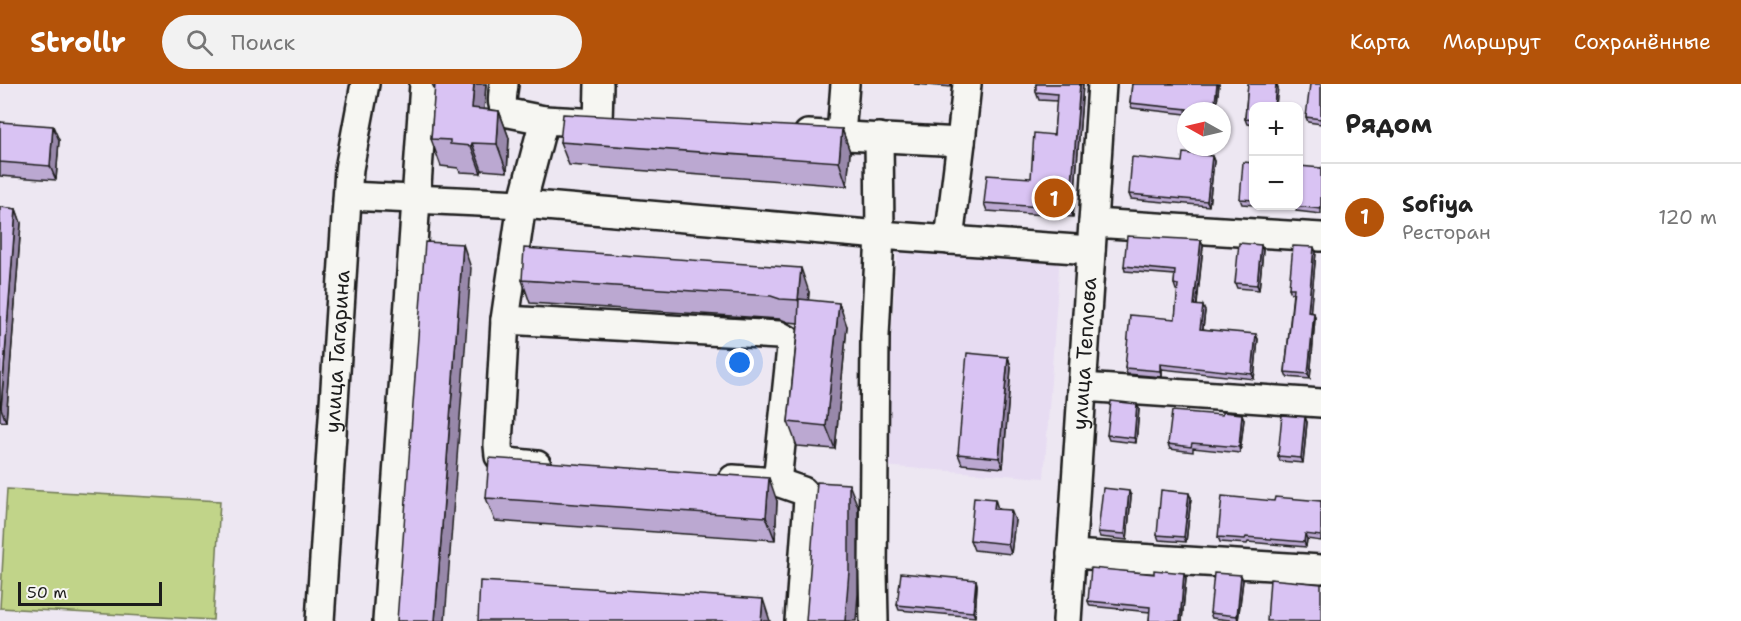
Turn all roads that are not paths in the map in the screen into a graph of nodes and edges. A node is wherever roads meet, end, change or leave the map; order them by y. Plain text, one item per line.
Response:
1 (365, 84) edge
2 (424, 84) edge
3 (504, 84) edge
4 (599, 84) edge
5 (845, 84) edge
6 (967, 84) edge
7 (1102, 84) edge
8 (544, 120) junction
9 (783, 132) edge
10 (841, 135) junction
11 (879, 137) junction
12 (961, 142) junction
13 (348, 196) junction
14 (416, 199) junction
15 (522, 204) junction
16 (1093, 223) junction
17 (880, 236) junction
18 (1321, 237) edge
19 (949, 240) junction
20 (1091, 250) junction
21 (505, 320) junction
22 (1082, 387) junction
23 (1321, 403) edge
24 (565, 467) edge
25 (706, 477) edge
26 (777, 482) junction
27 (1071, 554) junction
28 (1321, 569) edge
29 (320, 621) edge
30 (387, 621) edge
31 (799, 621) edge
32 (874, 621) edge
33 (1067, 621) edge

1 - 13 street, улица Гагарина
2 - 14 street
3 - 8 street
4 - 8 street
5 - 10 street
6 - 12 street
7 - 16 street, улица Теплова
8 - 15 street
9 - 10 street
10 - 11 street
11 - 12 street
11 - 17 street
12 - 19 street
13 - 14 street
13 - 29 street, улица Гагарина
14 - 15 street
14 - 30 street
15 - 17 street
15 - 21 street
16 - 18 street
16 - 20 street, улица Теплова
17 - 19 street
17 - 32 street
19 - 20 street
20 - 22 street, улица Теплова
21 - 24 street
21 - 26 street
22 - 23 street
22 - 27 street, улица Теплова
25 - 26 street
26 - 31 street
27 - 28 street
27 - 33 street, улица Теплова

